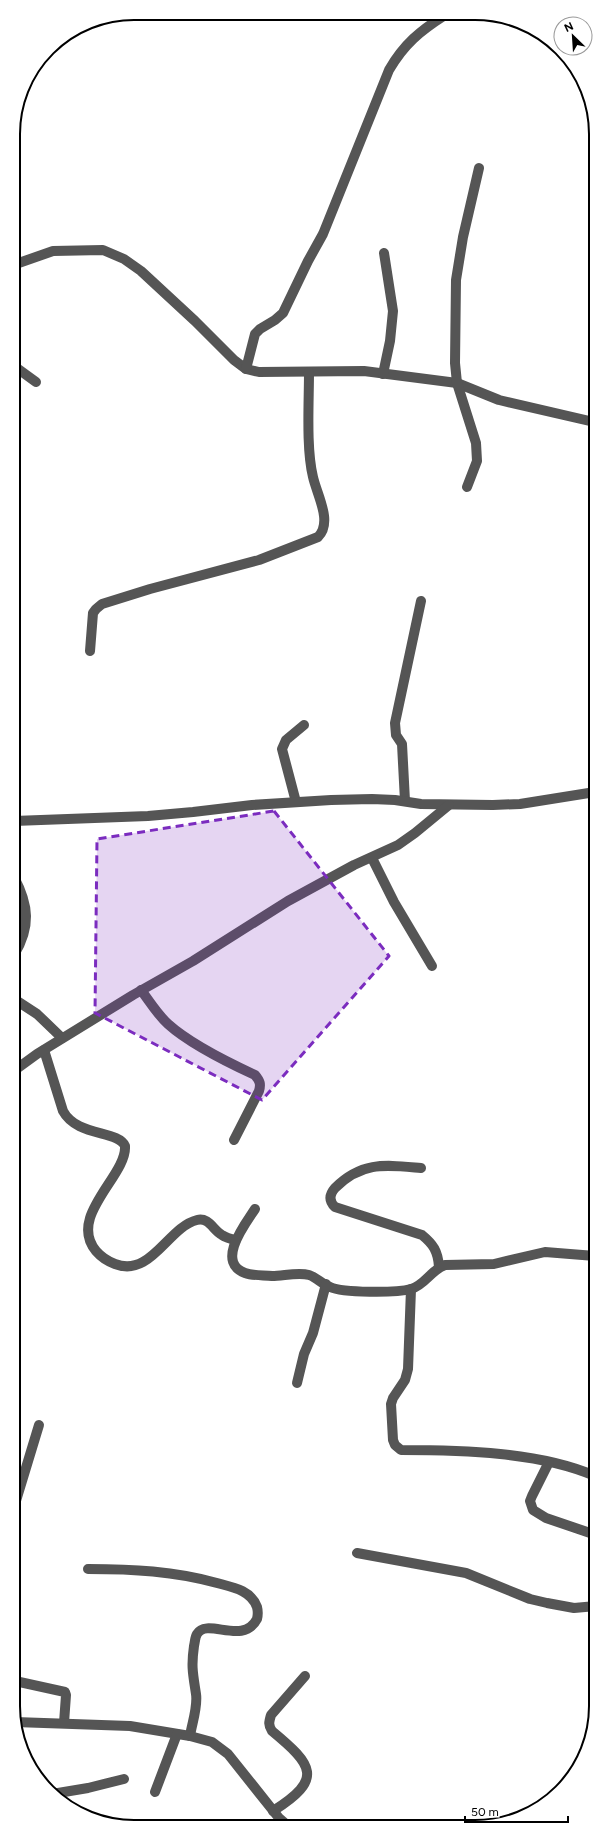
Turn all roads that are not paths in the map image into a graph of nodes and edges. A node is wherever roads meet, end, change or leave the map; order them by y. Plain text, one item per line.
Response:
1 (437, 20) edge
2 (479, 168) dead end
3 (384, 253) dead end
4 (20, 262) edge
5 (246, 369) junction
6 (20, 370) edge
7 (308, 372) junction
8 (384, 374) junction
9 (36, 382) dead end
10 (457, 383) junction
11 (589, 421) edge
12 (467, 487) dead end
13 (421, 601) dead end
14 (90, 651) dead end
15 (304, 725) dead end
16 (589, 793) edge
17 (405, 801) junction
18 (296, 802) junction
19 (449, 805) junction
20 (20, 821) edge
21 (372, 858) junction
22 (20, 889) edge
23 (20, 943) edge
24 (432, 966) dead end
25 (141, 990) junction
26 (20, 1004) edge
27 (62, 1038) junction
28 (44, 1050) junction
29 (20, 1066) edge
30 (234, 1140) dead end
31 (421, 1168) dead end
32 (256, 1209) dead end
33 (236, 1240) junction
34 (589, 1255) edge
35 (439, 1267) junction
36 (326, 1284) junction
37 (411, 1289) junction
38 (297, 1383) dead end
39 (39, 1425) dead end
40 (549, 1462) junction
41 (589, 1474) edge
42 (20, 1488) edge
43 (589, 1533) edge
44 (357, 1553) dead end
45 (88, 1569) dead end
46 (589, 1607) edge
47 (305, 1676) dead end
48 (20, 1682) edge
49 (21, 1722) edge
50 (64, 1723) junction
51 (177, 1734) junction
52 (190, 1736) junction
53 (124, 1779) dead end
54 (155, 1792) dead end
55 (60, 1793) edge
56 (279, 1820) edge

1 - 5 street
2 - 10 street
3 - 8 street
4 - 5 street
5 - 7 street
6 - 9 street
7 - 8 street
7 - 14 street
8 - 10 street
10 - 11 street
10 - 12 street
13 - 17 street
15 - 18 street
16 - 19 street
17 - 18 street
17 - 19 street
18 - 20 street
19 - 21 street
21 - 24 street
21 - 25 street
22 - 23 street
25 - 27 street
25 - 30 street
26 - 27 street
27 - 28 street
28 - 29 street
28 - 33 street
31 - 35 street
32 - 33 street
33 - 36 street
34 - 35 street
35 - 37 street
36 - 37 street
36 - 38 street
37 - 40 street
39 - 42 street
40 - 41 street
40 - 43 street
44 - 46 street
45 - 52 street
47 - 56 street
48 - 50 street
49 - 50 street
50 - 51 street
51 - 52 street
51 - 54 street
52 - 56 street
53 - 55 street

